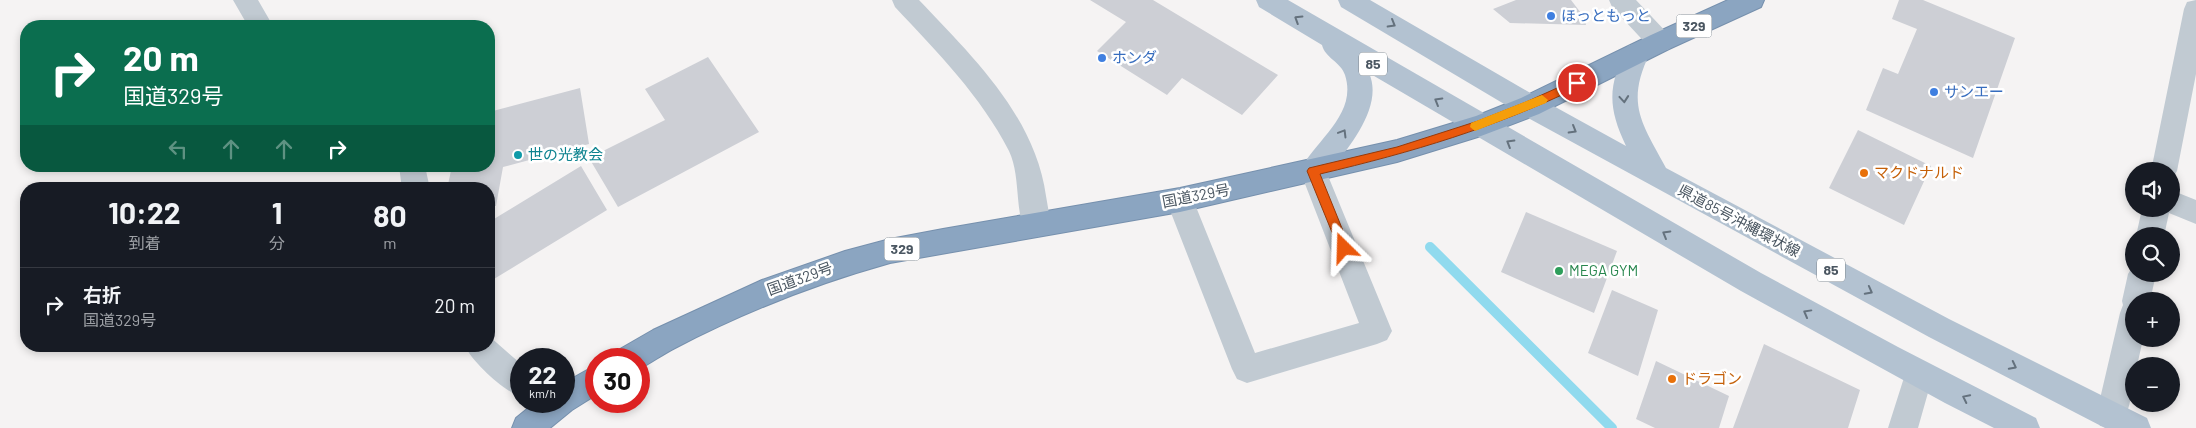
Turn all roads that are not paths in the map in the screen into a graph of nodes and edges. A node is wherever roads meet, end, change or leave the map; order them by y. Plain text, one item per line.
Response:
1 (245, 0) edge
2 (904, 0) edge
3 (1268, 0) edge
4 (1350, 0) edge
5 (1620, 0) edge
6 (1752, 0) edge
7 (2196, 9) edge
8 (257, 20) edge
9 (1321, 33) junction
10 (1660, 42) junction
11 (2193, 46) edge
12 (1637, 53) junction
13 (1530, 106) junction
14 (1480, 125) junction
15 (2166, 162) edge
16 (1313, 171) junction
17 (1657, 176) junction
18 (1180, 200) junction
19 (2180, 206) edge
20 (2196, 212) edge
21 (1036, 225) junction
22 (2131, 347) edge
23 (648, 348) edge
24 (487, 352) edge
25 (510, 373) edge
26 (1918, 375) junction
27 (542, 413) edge
28 (2124, 422) edge
29 (526, 428) edge
30 (1903, 428) edge
31 (2025, 428) edge

1 - 8 street
2 - 21 street
9 -> 3 main road, 85
4 -> 13 main road, 県道85号沖縄環状線 / 85
5 - 10 street
6 - 10 highway, 国道329号 / 329
7 - 11 street
14 -> 9 main road, 85
16 -> 9 main road
10 - 12 highway, 国道329号 / 329
11 - 15 street
12 - 13 highway, 国道329号 / 329
12 -> 17 main road
13 - 14 highway, 国道329号 / 329
13 -> 17 main road, 県道85号沖縄環状線 / 85
14 - 16 highway, 国道329号 / 329
26 -> 14 main road, 85
16 - 18 highway, 国道329号 / 329
16 - 18 street
17 -> 28 main road, 県道85号沖縄環状線 / 85
18 - 21 highway, 国道329号 / 329
19 - 20 street
21 - 23 highway, 国道329号 / 329
22 - 28 street
24 - 25 street
26 - 30 street
31 -> 26 main road, 85
27 - 29 highway

